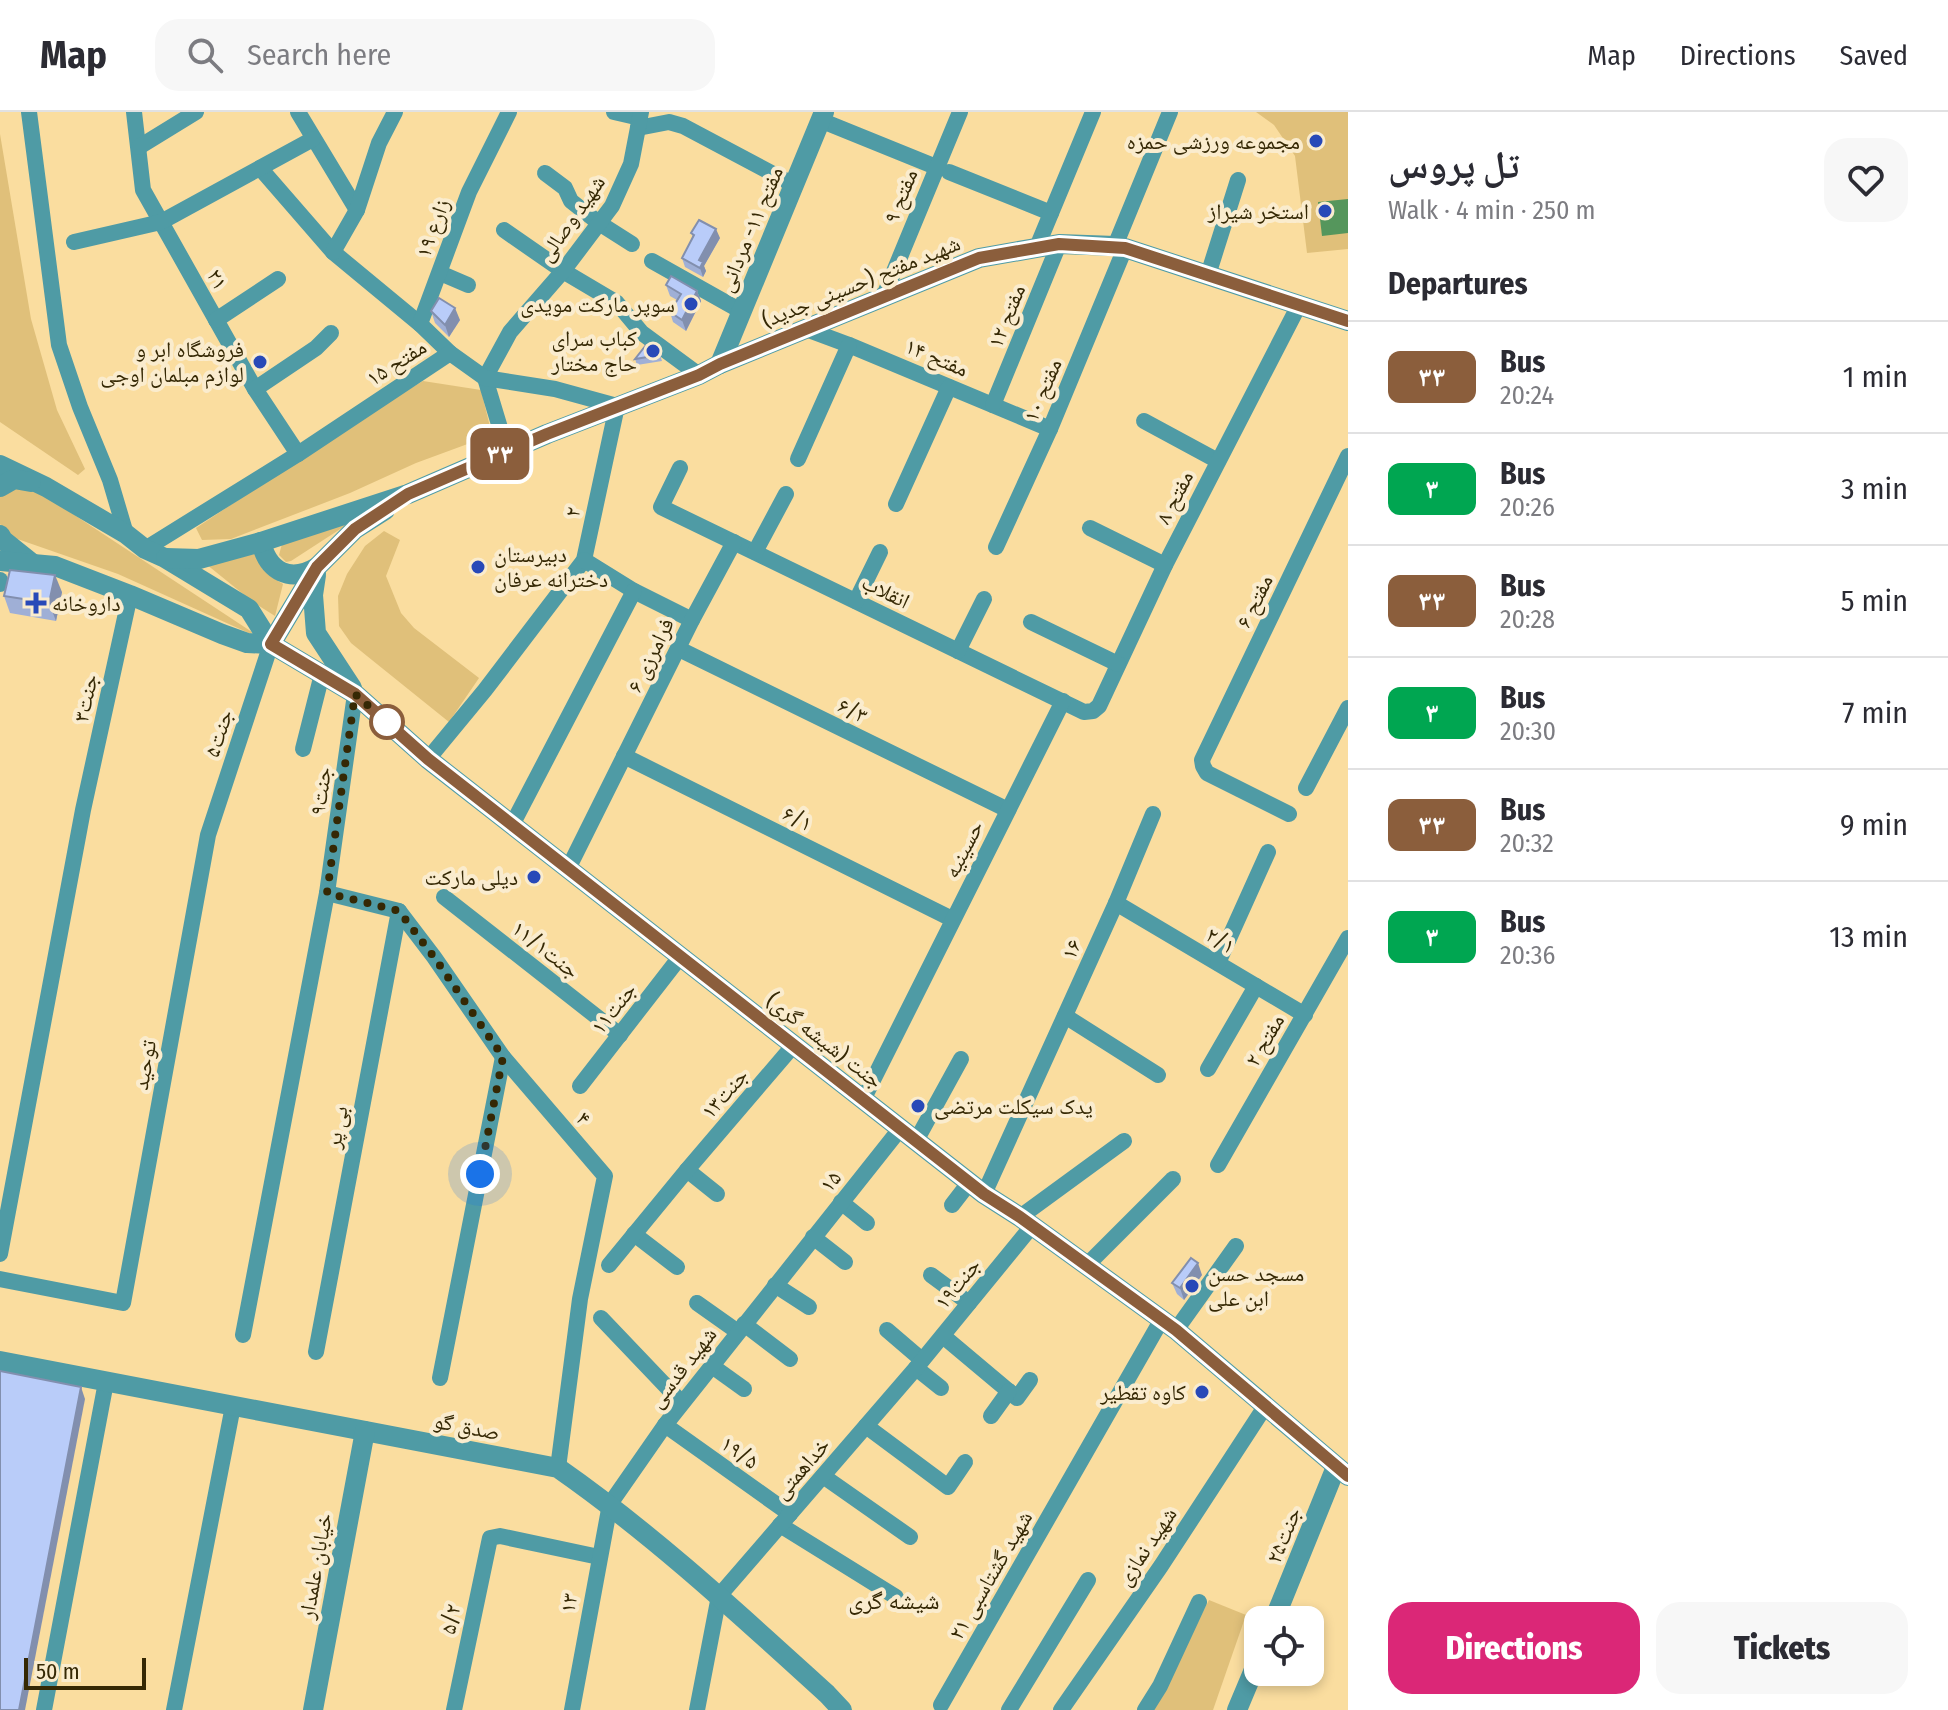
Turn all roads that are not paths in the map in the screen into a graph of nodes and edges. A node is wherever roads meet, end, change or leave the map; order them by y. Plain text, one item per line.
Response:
1 (29, 112) edge
2 (134, 112) edge
3 (196, 112) edge
4 (298, 112) edge
5 (395, 112) edge
6 (509, 112) edge
7 (614, 112) edge
8 (960, 112) edge
9 (1093, 112) edge
10 (1170, 112) edge
11 (818, 116) edge
12 (640, 119) edge
13 (313, 139) junction
14 (139, 147) junction
15 (260, 168) junction
16 (942, 170) junction
17 (545, 173) dead end
18 (1238, 180) dead end
19 (794, 185) junction
20 (357, 210) junction
21 (1051, 213) junction
22 (161, 222) junction
23 (599, 223) junction
24 (504, 230) dead end
25 (74, 242) dead end
26 (632, 244) dead end
27 (1059, 244) junction
28 (1037, 247) junction
29 (1120, 247) junction
30 (333, 252) junction
31 (652, 261) dead end
32 (563, 271) junction
33 (440, 273) junction
34 (1208, 275) junction
35 (278, 279) dead end
36 (468, 285) dead end
37 (883, 298) junction
38 (1299, 305) junction
39 (741, 311) junction
40 (216, 320) junction
41 (1348, 321) edge
42 (420, 324) junction
43 (806, 329) junction
44 (331, 333) dead end
45 (849, 345) junction
46 (450, 353) junction
47 (720, 364) junction
48 (699, 375) junction
49 (485, 378) junction
50 (949, 387) junction
51 (255, 389) junction
52 (993, 405) junction
53 (617, 406) junction
54 (1144, 421) dead end
55 (1050, 429) junction
56 (507, 451) junction
57 (298, 454) junction
58 (1348, 456) edge
59 (798, 459) dead end
60 (1218, 461) junction
61 (0, 465) edge
62 (680, 468) dead end
63 (0, 487) edge
64 (46, 487) junction
65 (408, 494) junction
66 (786, 494) dead end
67 (896, 504) dead end
68 (1090, 528) dead end
69 (126, 534) junction
70 (0, 535) edge
71 (261, 542) junction
72 (734, 542) junction
73 (996, 547) dead end
74 (145, 549) junction
75 (755, 552) junction
76 (880, 552) dead end
77 (165, 558) junction
78 (584, 560) junction
79 (0, 561) edge
80 (33, 564) junction
81 (1165, 565) junction
82 (317, 567) junction
83 (634, 591) junction
84 (130, 595) junction
85 (984, 599) dead end
86 (856, 601) junction
87 (692, 620) junction
88 (1031, 622) dead end
89 (271, 644) junction
90 (679, 649) junction
91 (958, 651) junction
92 (1118, 664) junction
93 (322, 674) junction
94 (355, 694) junction
95 (1063, 701) junction
96 (1348, 708) edge
97 (1093, 711) joint
98 (303, 749) dead end
99 (624, 756) junction
100 (428, 759) junction
101 (1306, 788) dead end
102 (1008, 810) junction
103 (1153, 814) dead end
104 (1289, 814) dead end
105 (512, 825) junction
106 (208, 835) joint
107 (1268, 852) dead end
108 (568, 869) junction
109 (327, 893) junction
110 (444, 897) dead end
111 (1116, 903) junction
112 (399, 911) junction
113 (952, 919) junction
114 (1348, 938) edge
115 (680, 957) junction
116 (1218, 963) junction
117 (1256, 986) junction
118 (1305, 1015) junction
119 (1065, 1016) junction
120 (620, 1035) junction
121 (793, 1046) junction
122 (503, 1057) junction
123 (961, 1059) dead end
124 (1208, 1069) dead end
125 (1158, 1075) dead end
126 (580, 1086) dead end
127 (863, 1100) junction
128 (908, 1135) junction
129 (1124, 1141) dead end
130 (1218, 1165) dead end
131 (687, 1170) junction
132 (1173, 1179) dead end
133 (976, 1188) junction
134 (717, 1194) dead end
135 (841, 1202) junction
136 (952, 1205) dead end
137 (1026, 1222) junction
138 (867, 1223) dead end
139 (634, 1234) junction
140 (813, 1237) junction
141 (1236, 1246) dead end
142 (0, 1254) edge
143 (794, 1261) joint
144 (845, 1262) dead end
145 (609, 1265) dead end
146 (1086, 1266) junction
147 (677, 1267) dead end
148 (931, 1275) dead end
149 (0, 1279) edge
150 (775, 1285) junction
151 (697, 1303) dead end
152 (969, 1303) junction
153 (809, 1307) dead end
154 (601, 1318) dead end
155 (1169, 1325) junction
156 (741, 1328) junction
157 (887, 1330) dead end
158 (243, 1335) dead end
159 (943, 1336) junction
160 (316, 1352) dead end
161 (790, 1359) dead end
162 (0, 1361) edge
163 (919, 1364) junction
164 (712, 1366) junction
165 (440, 1378) dead end
166 (1030, 1380) dead end
167 (106, 1382) junction
168 (941, 1388) dead end
169 (744, 1389) dead end
170 (1009, 1391) junction
171 (682, 1403) junction
172 (1266, 1405) junction
173 (233, 1406) junction
174 (991, 1416) dead end
175 (665, 1425) junction
176 (866, 1426) junction
177 (365, 1431) junction
178 (965, 1462) dead end
179 (558, 1468) junction
180 (1342, 1472) edge
181 (823, 1476) junction
182 (610, 1504) junction
183 (785, 1520) junction
184 (910, 1537) dead end
185 (599, 1557) junction
186 (1088, 1580) dead end
187 (719, 1596) junction
188 (896, 1597) dead end
189 (1199, 1602) dead end
190 (1280, 1606) edge
191 (1247, 1686) edge
192 (825, 1702) edge
193 (941, 1705) dead end
194 (44, 1710) edge
195 (174, 1710) edge
196 (313, 1710) edge
197 (454, 1710) edge
198 (572, 1710) edge
199 (697, 1710) edge
200 (842, 1710) edge
201 (1009, 1710) edge
202 (1061, 1710) edge
203 (1145, 1710) edge
204 (1237, 1710) edge

1 - 69 street
2 - 14 street, ۲۱
3 - 14 street
4 - 13 street
5 - 20 street
6 - 33 street, ۱۹ زارع
7 - 12 street
8 - 16 street, مفتح ۹
9 - 21 street
10 - 29 street, مفتح ۱۰
11 - 16 street
11 - 19 street, مفتح ۱۱- مردانی
12 - 19 street
12 - 23 street, شهید وصالی
13 - 15 street
13 - 20 street
14 - 22 street, ۲۱
15 - 22 street
15 - 30 street
16 - 21 street
16 - 37 street, مفتح ۹
17 - 23 street
18 - 34 street
19 - 39 street, مفتح ۱۱- مردانی
20 - 30 street
21 - 28 street
22 - 25 street
22 - 40 street, ۲۱
23 - 26 street
23 - 32 street, شهید وصالی
24 - 32 street
27 - 28 street, شهید مفتح (حسینی جدید)
27 - 29 street, شهید مفتح (حسینی جدید)
27 - 52 street, مفتح ۱۲
28 - 37 street, شهید مفتح (حسینی جدید)
29 - 34 street, شهید مفتح (حسینی جدید)
29 - 55 street, مفتح ۱۰
30 - 42 street
31 - 39 street
32 - 48 street
32 - 49 street, شهید وصالی
33 - 36 street
33 - 42 street, ۱۹ زارع
34 - 38 street, شهید مفتح (حسینی جدید)
35 - 40 street
37 - 43 street, شهید مفتح (حسینی جدید)
38 - 41 street, شهید مفتح (حسینی جدید)
38 - 60 street, مفتح ۸
39 - 47 street, مفتح ۱۱- مردانی
40 - 51 street, ۲۱
42 - 46 street
43 - 45 street, مفتح ۱۴
43 - 47 street, شهید مفتح (حسینی جدید)
44 - 51 street
45 - 50 street, مفتح ۱۴
45 - 59 street
46 - 49 street, مفتح ۱۵
46 - 57 street, مفتح ۱۵
47 - 48 street, شهید مفتح (حسینی جدید)
48 - 53 street, شهید مفتح (حسینی جدید)
49 - 53 street, مفتح ۱۵
49 - 56 street
50 - 52 street, مفتح ۱۴
50 - 67 street
51 - 57 street, ۲۱
52 - 55 street, مفتح ۱۴
53 - 56 street, شهید مفتح (حسینی جدید)
53 - 78 street, ۲
54 - 60 street
55 - 73 street, مفتح ۱۰
56 - 65 street, شهید مفتح (حسینی جدید)
57 - 74 street
58 - 104 street, مفتح ۶
60 - 81 street, مفتح ۸
61 - 64 street
62 - 72 street, انقلاب
63 - 64 street
64 - 69 street
65 - 71 street
65 - 82 street
66 - 75 street
68 - 81 street
69 - 74 street
70 - 80 street
71 - 77 street
71 - 82 street
72 - 75 street, انقلاب
72 - 87 street, فرامرزی ۶
74 - 77 street
75 - 86 street, انقلاب
76 - 86 street
77 - 89 street
78 - 83 street
78 - 100 street, ۲
79 - 80 street
80 - 84 street
81 - 92 street, مفتح ۸
82 - 89 street
82 - 94 street
83 - 87 street
83 - 105 street
84 - 89 street
84 - 142 street, جنت۳
85 - 91 street
86 - 91 street, انقلاب
87 - 90 street, فرامرزی ۶
88 - 92 street
89 - 93 street, جنت (شیشه گری)
89 - 106 street, جنت۵
90 - 99 street, فرامرزی ۶
90 - 102 street, ۶/۳
91 - 95 street, انقلاب
92 - 97 street, مفتح ۸
93 - 94 street, جنت (شیشه گری)
93 - 98 street
94 - 100 street, جنت (شیشه گری)
94 - 109 street, جنت۹
95 - 97 street, انقلاب
95 - 102 street, حسینیه
96 - 101 street
99 - 108 street, فرامرزی ۶
99 - 113 street, ۶/۱
100 - 105 street, جنت (شیشه گری)
102 - 113 street, حسینیه
103 - 111 street, ۱۶
105 - 108 street, جنت (شیشه گری)
106 - 149 street, توحید
107 - 116 street
108 - 115 street, جنت (شیشه گری)
109 - 112 street
109 - 158 street, جنت۹
110 - 120 street, جنت۱۱/۱
111 - 116 street, ۲/۱
111 - 119 street, ۱۶
112 - 122 street, ۴
112 - 160 street, بی پر
113 - 127 street, حسینیه
114 - 118 street, مفتح ۲
115 - 120 street, جنت۱۱
115 - 121 street, جنت (شیشه گری)
116 - 117 street, ۲/۱
117 - 118 street, ۲/۱
117 - 124 street
118 - 130 street, مفتح ۲
119 - 125 street
119 - 133 street, ۱۶
120 - 126 street, جنت۱۱
121 - 127 street, جنت (شیشه گری)
121 - 131 street, جنت۱۳
122 - 165 street
122 - 179 street, ۴
123 - 128 street, ۱۵
127 - 128 street, جنت (شیشه گری)
128 - 133 street, جنت (شیشه گری)
128 - 135 street, ۱۵
129 - 137 street, جنت۱۹
131 - 134 street
131 - 139 street, جنت۱۳
132 - 146 street
133 - 136 street, ۱۶
133 - 137 street, جنت (شیشه گری)
135 - 138 street
135 - 140 street, ۱۵
137 - 146 street, جنت (شیشه گری)
137 - 152 street, جنت۱۹
139 - 145 street, جنت۱۳
139 - 147 street
140 - 143 street, ۱۵
140 - 144 street
141 - 155 street
143 - 150 street, شهید قدسی
146 - 155 street, جنت (شیشه گری)
148 - 152 street
150 - 153 street
150 - 156 street, شهید قدسی
151 - 156 street
152 - 159 street, جنت۱۹
154 - 171 street
155 - 172 street, جنت (شیشه گری)
155 - 193 street, شهید گشتاسبی ۲۱
156 - 161 street
156 - 164 street, شهید قدسی
157 - 163 street
159 - 163 street, جنت۱۹
159 - 170 street
162 - 167 street, صدق گو
163 - 168 street
163 - 176 street, خداهمتی
164 - 169 street
164 - 171 street, شهید قدسی
166 - 170 street
167 - 173 street, صدق گو
167 - 194 street
170 - 174 street
171 - 175 street, شهید قدسی
172 - 180 street, جنت (شیشه گری)
172 - 202 street, شهید نمازی
173 - 177 street, صدق گو
173 - 195 street
175 - 182 street, شهید قدسی
175 - 183 street, ۱۹/۵
176 - 178 street
176 - 181 street, خداهمتی
177 - 179 street, صدق گو
177 - 196 street, خیابان علمدار
179 - 182 street, صدق گو
180 - 190 street, جنت۲۵
181 - 183 street, خداهمتی
181 - 184 street
182 - 185 street, ۱۳
182 - 187 street, صدق گو
183 - 187 street, خداهمتی
183 - 188 street, ۱۹/۵
185 - 197 street, ۵/۲
185 - 198 street, ۱۳
186 - 201 street
187 - 192 street, صدق گو
187 - 199 street
189 - 203 street
191 - 204 street
192 - 200 street, صدق گو

